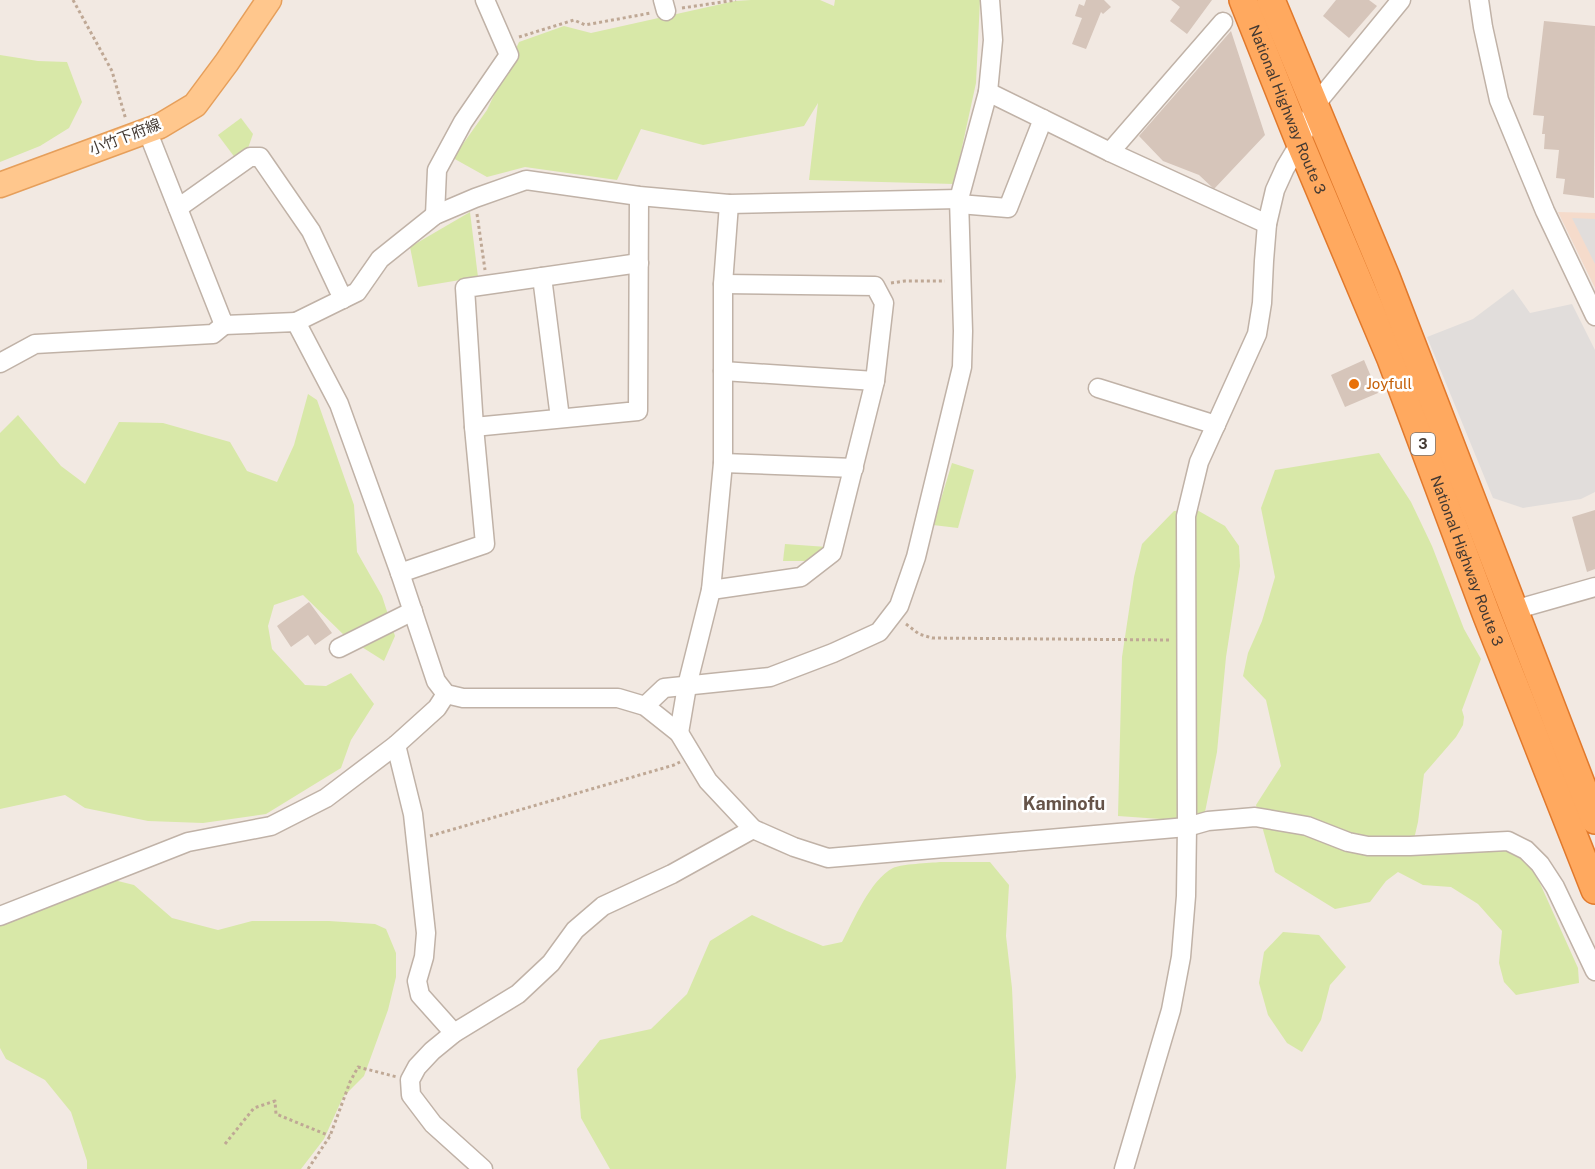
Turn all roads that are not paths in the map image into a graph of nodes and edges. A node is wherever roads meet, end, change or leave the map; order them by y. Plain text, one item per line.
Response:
1 (269, 0) edge
2 (485, 0) edge
3 (990, 0) edge
4 (1242, 0) edge
5 (1271, 0) edge
6 (1401, 0) edge
7 (1479, 0) edge
8 (1223, 22) dead end
9 (988, 92) junction
10 (1315, 105) junction
11 (1044, 119) junction
12 (139, 133) junction
13 (1300, 143) junction
14 (1110, 152) junction
15 (0, 185) edge
16 (639, 196) junction
17 (959, 201) junction
18 (729, 204) junction
19 (178, 208) junction
20 (435, 215) junction
21 (1267, 224) junction
22 (639, 263) junction
23 (543, 277) junction
24 (723, 284) junction
25 (343, 299) junction
26 (1595, 316) edge
27 (296, 322) junction
28 (224, 325) junction
29 (0, 363) edge
30 (723, 371) junction
31 (875, 381) junction
32 (1098, 387) dead end
33 (560, 418) junction
34 (1215, 425) junction
35 (474, 427) junction
36 (723, 463) junction
37 (854, 468) junction
38 (400, 573) junction
39 (1595, 587) edge
40 (711, 590) junction
41 (1514, 610) junction
42 (413, 611) junction
43 (339, 648) dead end
44 (687, 686) junction
45 (446, 694) junction
46 (645, 706) junction
47 (679, 733) junction
48 (396, 745) junction
49 (1595, 820) edge
50 (1187, 827) junction
51 (753, 829) junction
52 (1595, 890) edge
53 (0, 916) edge
54 (1595, 971) edge
55 (454, 1033) junction
56 (483, 1169) edge
57 (1124, 1169) edge

1 - 12 main road, 小竹下府線
2 - 20 street
3 - 9 street
4 - 13 highway, National Highway Route 3 / 3
5 - 10 highway, National Highway Route 3 / 3
6 - 10 street
7 - 26 street
8 - 14 street
9 - 11 street
9 - 17 street
10 - 13 street
10 - 41 highway, National Highway Route 3 / 3
11 - 14 street
11 - 17 street
12 - 15 main road, 小竹下府線
12 - 19 street
13 - 21 street
13 - 52 highway, National Highway Route 3 / 3
14 - 21 street
16 - 18 street
16 - 20 street
16 - 22 street
17 - 18 street
17 - 44 street
18 - 24 street
19 - 25 street
19 - 28 street
20 - 25 street
21 - 34 street
22 - 23 street
22 - 33 street
23 - 33 street
23 - 35 street
24 - 30 street
24 - 31 street
25 - 27 street
27 - 28 street
27 - 38 street
28 - 29 street
30 - 31 street
30 - 36 street
31 - 37 street
32 - 34 street
33 - 35 street
34 - 50 street
35 - 38 street
36 - 37 street
36 - 40 street
37 - 40 street
38 - 42 street
39 - 41 street
40 - 44 street
41 - 49 highway, National Highway Route 3 / 3
42 - 43 street
42 - 45 street
44 - 46 street
44 - 47 street
45 - 46 street
45 - 48 street
46 - 47 street
47 - 51 street
48 - 53 street
48 - 55 street
50 - 51 street
50 - 54 street
50 - 57 street
51 - 55 street
55 - 56 street

